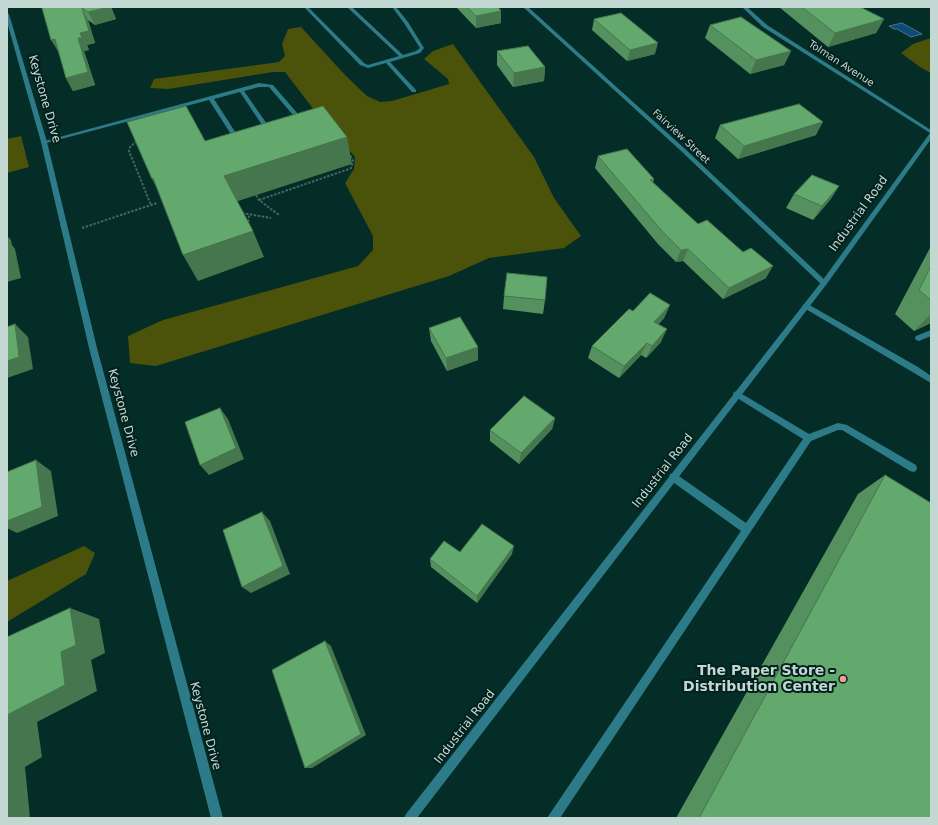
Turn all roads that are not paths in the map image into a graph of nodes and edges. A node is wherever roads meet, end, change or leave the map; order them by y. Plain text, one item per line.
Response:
1 (306, 7) edge
2 (349, 7) edge
3 (394, 7) edge
4 (525, 7) edge
5 (744, 7) edge
6 (7, 14) edge
7 (402, 57) junction
8 (387, 62) junction
9 (240, 90) junction
10 (414, 91) dead end
11 (211, 98) junction
12 (295, 114) edge
13 (264, 124) edge
14 (931, 134) edge
15 (44, 142) junction
16 (243, 149) edge
17 (824, 283) junction
18 (806, 306) junction
19 (931, 333) edge
20 (919, 338) dead end
21 (931, 380) edge
22 (737, 394) junction
23 (808, 438) junction
24 (913, 468) dead end
25 (674, 477) junction
26 (746, 529) junction
27 (217, 818) edge
28 (410, 818) edge
29 (552, 818) edge

1 - 8 street
2 - 7 street
3 - 7 street
4 - 17 street, Fairview Street
5 - 14 street, Tolman Avenue
6 - 15 street, Keystone Drive
7 - 8 street
8 - 10 street
9 - 11 street
9 - 12 street
9 - 13 street
11 - 15 street
11 - 16 street
14 - 17 street, Industrial Road
15 - 27 street, Keystone Drive
17 - 18 street, Industrial Road
18 - 21 street
18 - 22 street, Industrial Road
19 - 20 street
22 - 23 street
22 - 25 street, Industrial Road
23 - 24 street
23 - 26 street
25 - 26 street
25 - 28 street, Industrial Road
26 - 29 street

